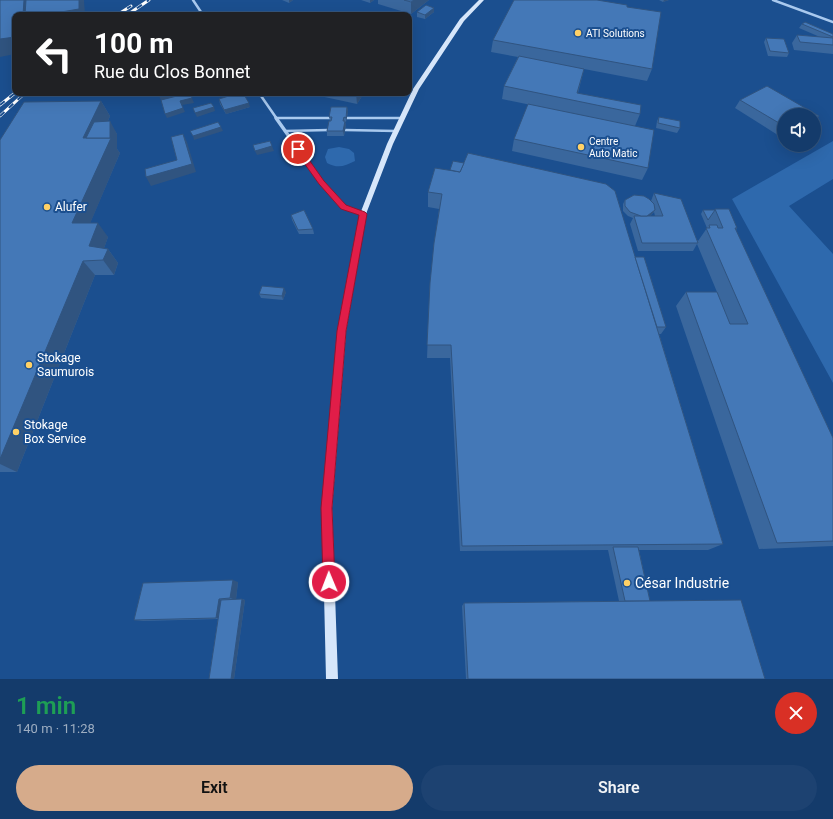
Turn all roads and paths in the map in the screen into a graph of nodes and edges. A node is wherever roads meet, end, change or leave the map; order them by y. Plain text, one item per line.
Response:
1 (193, 0) edge
2 (482, 0) edge
3 (773, 0) edge
4 (202, 12) edge
5 (833, 22) edge
6 (261, 96) edge
7 (276, 118) junction
8 (331, 118) edge
9 (347, 118) edge
10 (402, 118) junction
11 (329, 130) edge
12 (345, 130) edge
13 (285, 131) junction
14 (396, 131) junction
15 (363, 214) junction
16 (332, 679) edge

1 - 4 street
2 - 10 street
3 - 5 street
6 - 7 street
7 - 8 lane
7 - 13 street
9 - 10 lane
10 - 14 street
11 - 13 lane
12 - 14 lane
13 - 15 street
14 - 15 street
15 - 16 street

